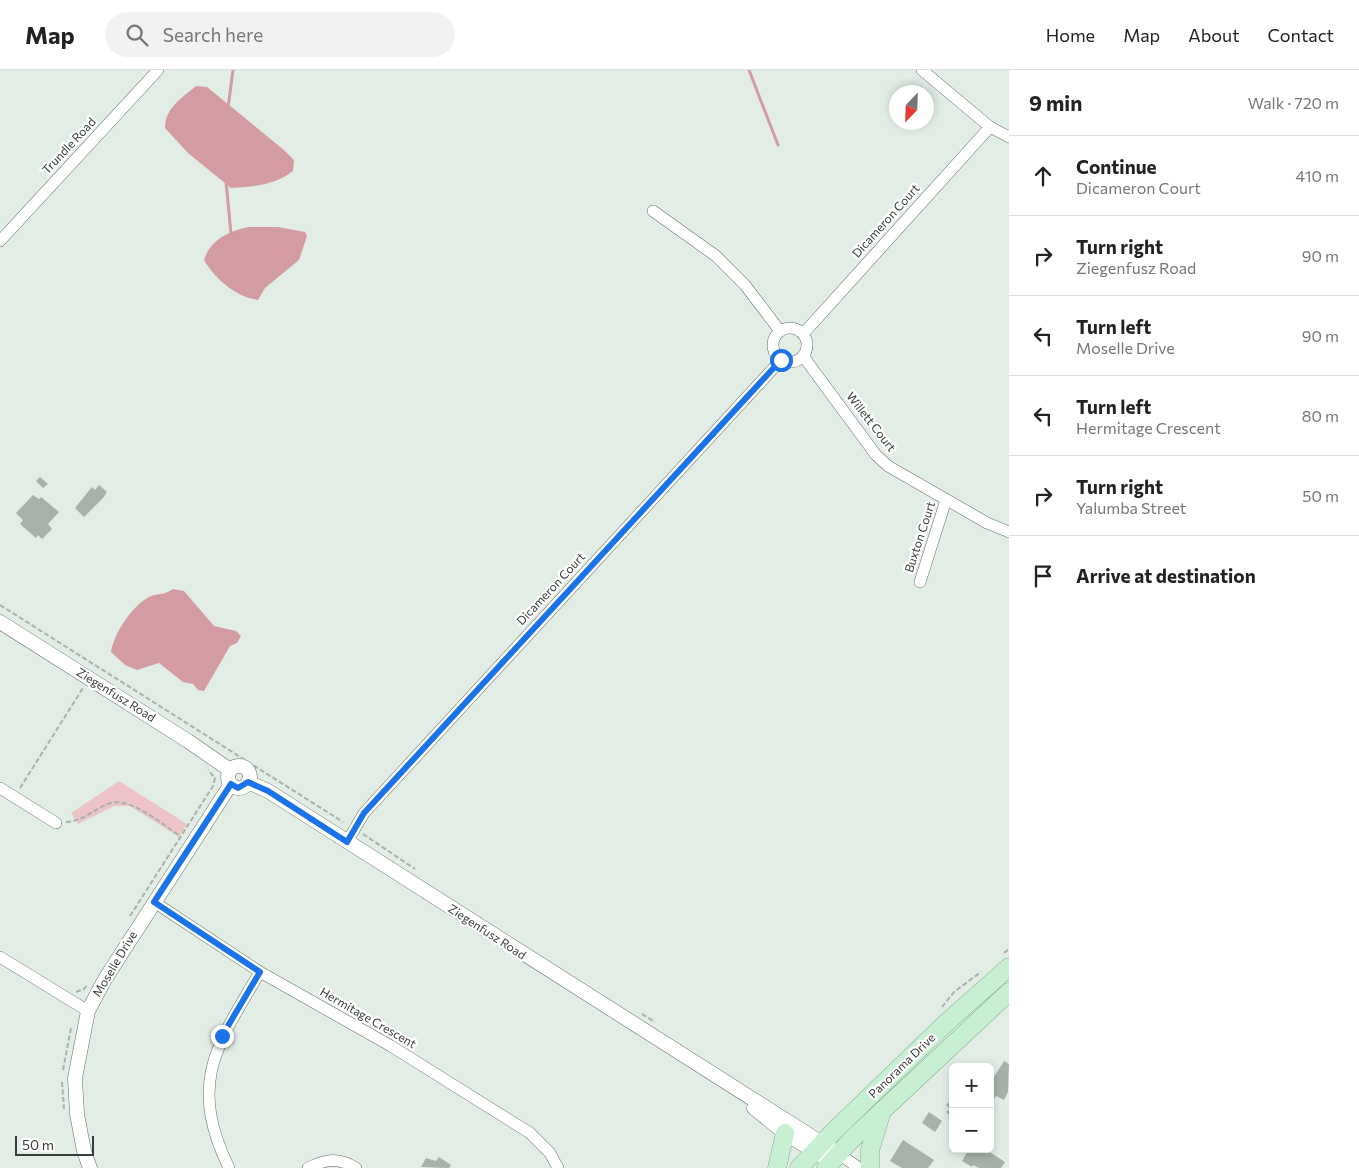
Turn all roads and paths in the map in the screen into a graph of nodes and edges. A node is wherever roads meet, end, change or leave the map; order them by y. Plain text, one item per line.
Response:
1 (158, 70) edge
2 (922, 70) edge
3 (990, 127) junction
4 (1009, 137) edge
5 (653, 211) dead end
6 (0, 241) edge
7 (780, 331) junction
8 (803, 334) junction
9 (803, 356) junction
10 (781, 360) junction
11 (946, 500) junction
12 (1009, 532) edge
13 (920, 582) dead end
14 (0, 605) edge
15 (0, 622) edge
16 (76, 684) dead end
17 (207, 769) dead end
18 (230, 777) junction
19 (248, 782) junction
20 (0, 788) edge
21 (14, 797) junction
22 (344, 822) dead end
23 (56, 823) joint
24 (361, 832) dead end
25 (180, 836) junction
26 (347, 842) junction
27 (417, 870) dead end
28 (154, 902) junction
29 (130, 917) dead end
30 (1009, 949) edge
31 (0, 957) edge
32 (1006, 961) edge
33 (985, 970) dead end
34 (260, 972) junction
35 (89, 981) dead end
36 (1009, 992) edge
37 (70, 1000) junction
38 (940, 1010) dead end
39 (88, 1011) junction
40 (636, 1011) dead end
41 (662, 1027) dead end
42 (724, 1084) junction
43 (882, 1110) junction
44 (785, 1132) junction
45 (819, 1147) junction
46 (834, 1163) edge
47 (90, 1168) edge
48 (230, 1168) edge
49 (308, 1168) edge
50 (356, 1168) edge
51 (558, 1168) edge
52 (777, 1168) edge
53 (799, 1168) edge
54 (859, 1168) edge
55 (870, 1168) edge

1 - 6 street, Trundle Road
2 - 3 street
3 - 4 street
3 - 8 street, Dicameron Court
5 - 7 street
7 - 8 street
7 - 10 street
8 - 9 street
9 - 10 street
9 - 11 street, Willett Court
10 - 26 street, Dicameron Court
11 - 12 street, Willett Court
11 - 13 street, Buxton Court
14 - 22 path
15 - 18 street, Ziegenfusz Road
16 - 21 path
17 - 25 path
18 - 19 street
18 - 19 street
18 - 28 street, Moselle Drive
19 - 26 street, Ziegenfusz Road
20 - 21 street
21 - 23 street
23 - 25 path
24 - 27 path
25 - 29 path
26 - 42 street, Ziegenfusz Road
28 - 34 street, Hermitage Crescent
28 - 39 street, Moselle Drive
30 - 32 path
31 - 37 street
32 - 45 main road, Panorama Drive
33 - 38 path
34 - 48 street
34 - 51 street, Hermitage Crescent
35 - 37 path
36 - 43 main road, Panorama Drive
37 - 39 street
39 - 47 street, Moselle Drive
40 - 41 path
42 - 44 street, Ziegenfusz Road
42 - 45 street, Ziegenfusz Road
43 - 46 main road, Panorama Drive
43 - 55 main road
44 - 45 street, Ziegenfusz Road
44 - 52 main road
45 - 46 street, Ziegenfusz Road
45 - 53 main road, Panorama Drive
46 - 54 street
49 - 50 street

